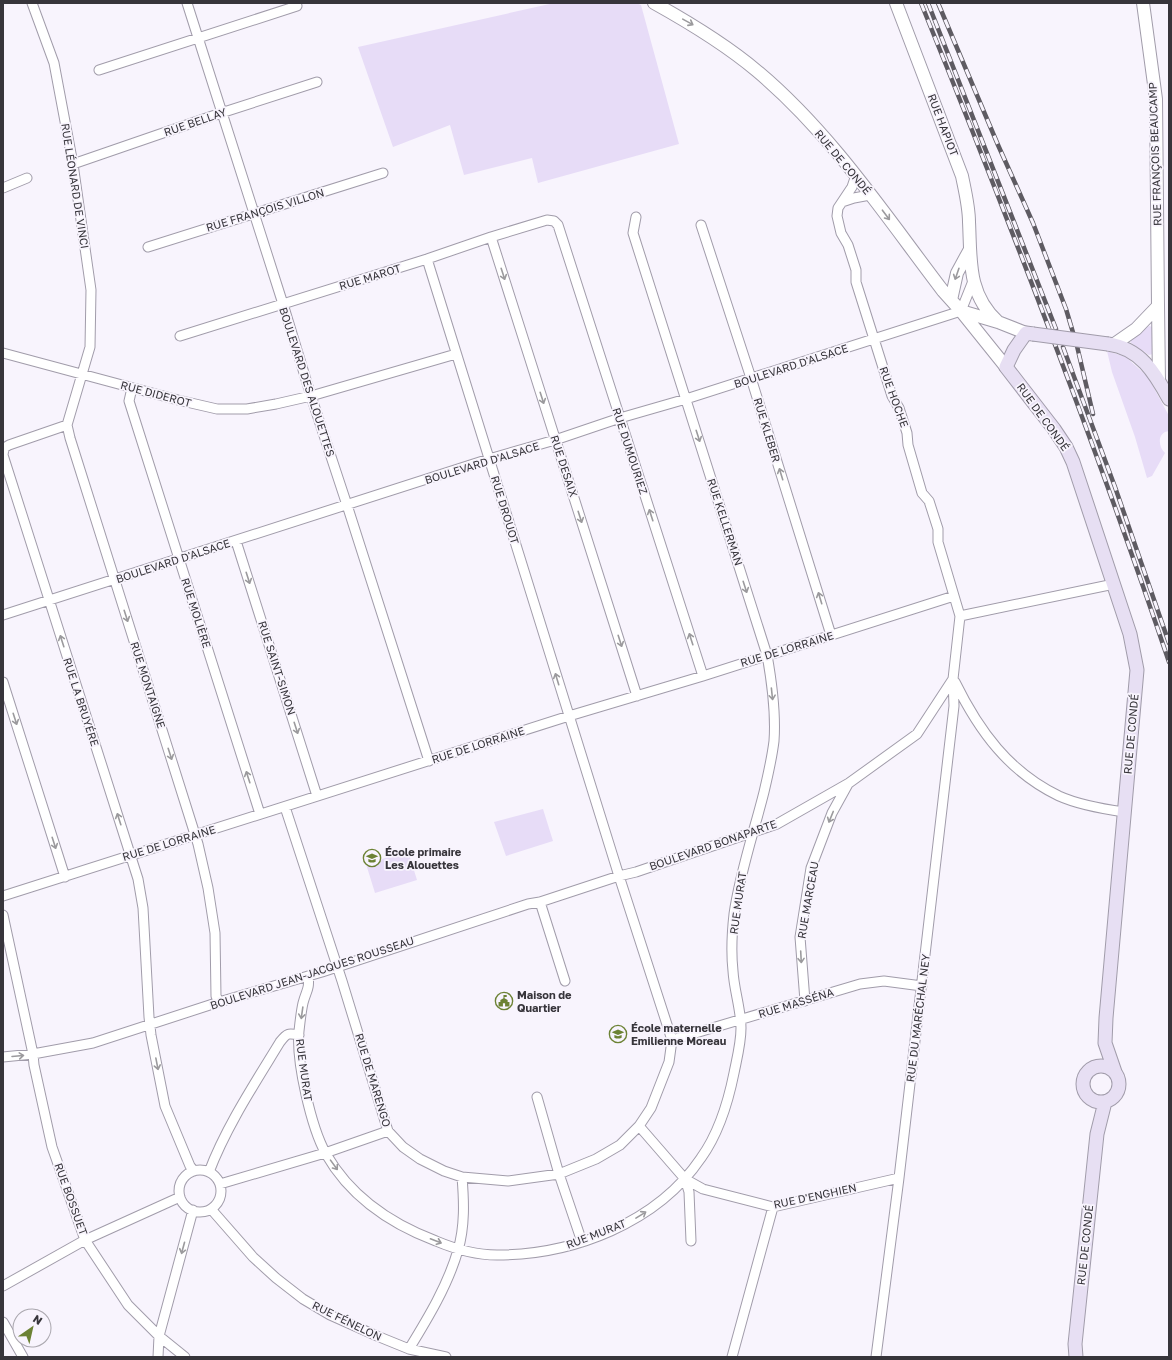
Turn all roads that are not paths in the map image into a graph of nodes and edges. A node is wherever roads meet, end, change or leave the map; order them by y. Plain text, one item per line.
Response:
1 (32, 3) edge
2 (187, 3) edge
3 (654, 3) edge
4 (896, 3) edge
5 (1143, 3) edge
6 (297, 6) dead end
7 (198, 37) junction
8 (99, 70) dead end
9 (317, 82) dead end
10 (221, 112) junction
11 (73, 164) junction
12 (383, 173) dead end
13 (856, 175) junction
14 (27, 178) dead end
15 (3, 188) edge
16 (870, 195) junction
17 (842, 202) junction
18 (254, 214) junction
19 (636, 217) dead end
20 (701, 225) dead end
21 (558, 226) joint
22 (491, 237) junction
23 (148, 247) dead end
24 (969, 251) junction
25 (427, 258) junction
26 (973, 281) junction
27 (951, 300) junction
28 (283, 304) junction
29 (1158, 306) junction
30 (961, 311) junction
31 (998, 322) junction
32 (1030, 334) junction
33 (180, 336) dead end
34 (874, 339) junction
35 (1110, 344) junction
36 (3, 352) edge
37 (456, 354) junction
38 (1006, 367) junction
39 (83, 374) junction
40 (751, 378) junction
41 (1159, 381) junction
42 (132, 388) junction
43 (311, 396) junction
44 (686, 399) junction
45 (1169, 399) edge
46 (620, 418) junction
47 (67, 425) junction
48 (555, 440) junction
49 (489, 459) junction
50 (347, 506) junction
51 (236, 541) junction
52 (179, 559) junction
53 (115, 579) junction
54 (1114, 584) junction
55 (954, 596) junction
56 (49, 601) junction
57 (3, 615) edge
58 (960, 616) junction
59 (831, 635) junction
60 (767, 656) junction
61 (703, 676) junction
62 (954, 679) junction
63 (3, 682) edge
64 (637, 696) junction
65 (569, 716) junction
66 (429, 761) junction
67 (849, 783) junction
68 (317, 796) junction
69 (285, 807) junction
70 (1124, 812) junction
71 (260, 814) junction
72 (754, 832) junction
73 (196, 835) junction
74 (131, 856) junction
75 (619, 876) junction
76 (64, 877) junction
77 (3, 896) edge
78 (540, 902) junction
79 (3, 915) edge
80 (337, 966) junction
81 (308, 976) junction
82 (566, 981) dead end
83 (922, 986) junction
84 (804, 1001) junction
85 (219, 1002) junction
86 (740, 1020) junction
87 (150, 1025) junction
88 (298, 1035) junction
89 (672, 1040) junction
90 (1106, 1042) junction
91 (33, 1054) junction
92 (3, 1057) edge
93 (1094, 1068) junction
94 (1115, 1072) junction
95 (537, 1097) dead end
96 (1099, 1101) junction
97 (639, 1126) junction
98 (388, 1131) junction
99 (325, 1152) junction
100 (194, 1171) junction
101 (209, 1172) junction
102 (559, 1174) junction
103 (462, 1177) junction
104 (899, 1178) junction
105 (685, 1179) junction
106 (220, 1184) junction
107 (180, 1197) junction
108 (773, 1207) junction
109 (211, 1208) junction
110 (193, 1210) junction
111 (85, 1240) junction
112 (691, 1241) dead end
113 (582, 1242) junction
114 (458, 1250) junction
115 (3, 1286) edge
116 (3, 1322) edge
117 (159, 1336) junction
118 (410, 1349) junction
119 (22, 1357) edge
120 (158, 1357) edge
121 (185, 1357) edge
122 (446, 1357) edge
123 (732, 1357) edge
124 (876, 1357) edge
125 (1076, 1357) edge

1 - 11 street, RUE LÉONARD DE VINCI
2 - 7 street, BOULEVARD DES ALOUETTES
3 -> 13 street, RUE DE CONDÉ
4 - 24 street, RUE HAPIOT
5 - 29 street, RUE FRANÇOIS BEAUCAMP
6 - 7 street
7 - 8 street
7 - 10 street, BOULEVARD DES ALOUETTES
9 - 10 street, RUE BELLAY
10 - 11 street, RUE BELLAY
10 - 18 street, BOULEVARD DES ALOUETTES
11 - 39 street, RUE LÉONARD DE VINCI
12 - 18 street, RUE FRANÇOIS VILLON
13 - 16 street, RUE DE CONDÉ
13 - 17 street, RUE HOCHE
14 - 15 street
16 - 17 street
16 -> 27 street, RUE DE CONDÉ
17 - 34 street, RUE HOCHE
18 - 23 street, RUE FRANÇOIS VILLON
18 - 28 street, BOULEVARD DES ALOUETTES
19 - 44 street, RUE KELLERMAN
20 - 40 street, RUE KLEBER
21 - 22 street, RUE MAROT
21 - 46 street, RUE DUMOURIEZ
22 - 25 street, RUE MAROT
22 -> 48 street, RUE DESAIX
24 - 26 street, RUE HAPIOT
24 -> 27 street
25 - 28 street, RUE MAROT
25 - 37 street, RUE DROUOT
26 - 30 street
26 - 31 street, RUE HAPIOT
27 - 30 street, RUE DE CONDÉ
28 - 33 street, RUE MAROT
28 - 43 street, BOULEVARD DES ALOUETTES
29 - 35 street
29 - 41 street, RUE FRANÇOIS BEAUCAMP
30 - 31 street
30 - 34 street, BOULEVARD D'ALSACE
30 - 38 street, RUE DE CONDÉ
31 - 32 street
32 - 35 main road, bridge
32 - 38 main road
34 - 40 street, BOULEVARD D'ALSACE
34 - 55 street, RUE HOCHE
35 - 41 main road
36 - 39 street, RUE DIDEROT
37 - 43 street, RUE DIDEROT
37 - 49 street, RUE DROUOT
38 - 54 main road, RUE DE CONDÉ
39 - 42 street, RUE DIDEROT
39 - 47 street
40 - 44 street, BOULEVARD D'ALSACE
59 -> 40 street, RUE KLEBER
41 - 45 main road
42 - 43 street, RUE DIDEROT
42 - 52 street, RUE MOLIÈRE
43 - 50 street, BOULEVARD DES ALOUETTES
44 - 46 street, BOULEVARD D'ALSACE
44 -> 60 street, RUE KELLERMAN
46 - 48 street, BOULEVARD D'ALSACE
61 -> 46 street, RUE DUMOURIEZ
47 - 53 street, RUE MONTAIGNE
47 - 56 street, RUE LA BRUYÉRE
48 - 49 street, BOULEVARD D'ALSACE
48 -> 64 street, RUE DESAIX
49 - 50 street, BOULEVARD D'ALSACE
65 -> 49 street, RUE DROUOT
50 - 51 street, BOULEVARD D'ALSACE
50 - 66 street, BOULEVARD DES ALOUETTES
51 - 52 street, BOULEVARD D'ALSACE
51 -> 68 street, RUE SAINT-SIMON
52 - 53 street, BOULEVARD D'ALSACE
71 -> 52 street, RUE MOLIÈRE
53 - 56 street, BOULEVARD D'ALSACE
53 -> 73 street, RUE MONTAIGNE
54 - 58 street
54 - 70 main road, RUE DE CONDÉ
55 - 58 street, RUE HOCHE
55 - 59 street, RUE DE LORRAINE
56 - 57 street, BOULEVARD D'ALSACE
74 -> 56 street, RUE LA BRUYÉRE
58 - 62 street, BOULEVARD BONAPARTE
59 - 60 street, RUE DE LORRAINE
60 - 61 street, RUE DE LORRAINE
60 -> 72 street, RUE KELLERMAN
61 - 64 street, RUE DE LORRAINE
62 - 67 street, BOULEVARD BONAPARTE
62 - 70 street
62 - 83 street, RUE DU MARÉCHAL NEY
63 -> 76 street
64 - 65 street, RUE DE LORRAINE
65 - 66 street, RUE DE LORRAINE
65 - 75 street, RUE DROUOT
66 - 68 street, RUE DE LORRAINE
67 - 72 street, BOULEVARD BONAPARTE
67 -> 84 street, RUE MARCEAU
68 - 69 street, RUE DE LORRAINE
69 - 71 street, RUE DE LORRAINE
69 - 80 street, RUE DE MARENGO
70 - 90 main road, RUE DE CONDÉ
71 - 73 street, RUE DE LORRAINE
72 - 75 street, BOULEVARD BONAPARTE
72 - 86 street, RUE MURAT
73 - 74 street, RUE DE LORRAINE
73 - 85 street, RUE MONTAIGNE
74 - 76 street, RUE DE LORRAINE
74 - 87 street, RUE LA BRUYÉRE
75 - 78 street, BOULEVARD JEAN-JACQUES ROUSSEAU
75 - 89 street, RUE DE MARENGO
76 - 77 street, RUE DE LORRAINE
78 - 80 street, BOULEVARD JEAN-JACQUES ROUSSEAU
78 - 82 street
79 - 91 street, RUE BOSSUET
80 - 81 street, BOULEVARD JEAN-JACQUES ROUSSEAU
80 - 98 street, RUE DE MARENGO
81 - 85 street, BOULEVARD JEAN-JACQUES ROUSSEAU
81 -> 88 street, RUE MURAT
83 - 84 street, RUE MASSÉNA
83 - 104 street, RUE DU MARÉCHAL NEY
84 - 86 street, RUE MASSÉNA
85 - 87 street, BOULEVARD JEAN-JACQUES ROUSSEAU
86 - 89 street, RUE MASSÉNA
86 - 105 street, RUE MURAT
87 - 91 street, BOULEVARD JEAN-JACQUES ROUSSEAU
87 -> 100 street
88 - 99 street, RUE MURAT
88 - 101 street
89 - 97 street, RUE DE MARENGO
90 - 93 main road, RUE DE CONDÉ
90 - 94 main road, RUE DE CONDÉ
92 -> 91 street, BOULEVARD JEAN-JACQUES ROUSSEAU
91 - 111 street, RUE BOSSUET
93 - 94 main road
93 - 96 main road
94 - 96 main road
95 - 102 street
96 - 125 main road, RUE DE CONDÉ
97 - 102 street, RUE DE MARENGO
97 - 105 street, RUE D'ENGHIEN
98 - 99 street
98 - 103 street, RUE DE MARENGO
99 - 106 street
99 -> 114 street, RUE MURAT
100 - 101 street
100 - 107 street
101 - 106 street
102 - 103 street, RUE DE MARENGO
102 - 113 street
103 - 114 street
104 - 108 street, RUE D'ENGHIEN
104 - 124 street, RUE DU MARÉCHAL NEY
105 - 108 street, RUE D'ENGHIEN
105 - 112 street
113 -> 105 street, RUE MURAT
106 - 109 street
107 - 110 street
107 - 111 street
108 - 123 street
109 - 110 street
109 - 118 street, RUE FÉNELON
110 -> 117 street
111 - 115 street
111 - 117 street, RUE BOSSUET
113 - 114 street, RUE MURAT
114 - 118 street
116 - 119 street
117 - 120 street
117 - 121 street, RUE BOSSUET
118 - 122 street, RUE FÉNELON

